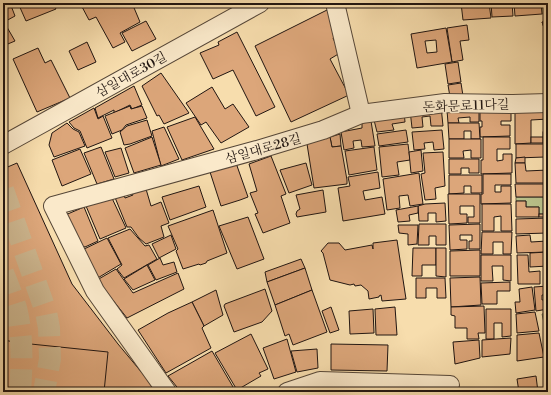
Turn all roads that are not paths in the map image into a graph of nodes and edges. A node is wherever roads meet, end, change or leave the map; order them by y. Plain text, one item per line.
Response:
1 (260, 3) edge
2 (335, 3) edge
3 (548, 103) edge
4 (361, 114) junction
5 (3, 145) edge
6 (450, 385) dead end
7 (167, 392) edge
8 (287, 392) edge

1 - 5 street, 삼일대로30길
2 - 4 street
3 - 4 street, 돈화문로11다길
4 - 7 street, 삼일대로28길
6 - 8 street

